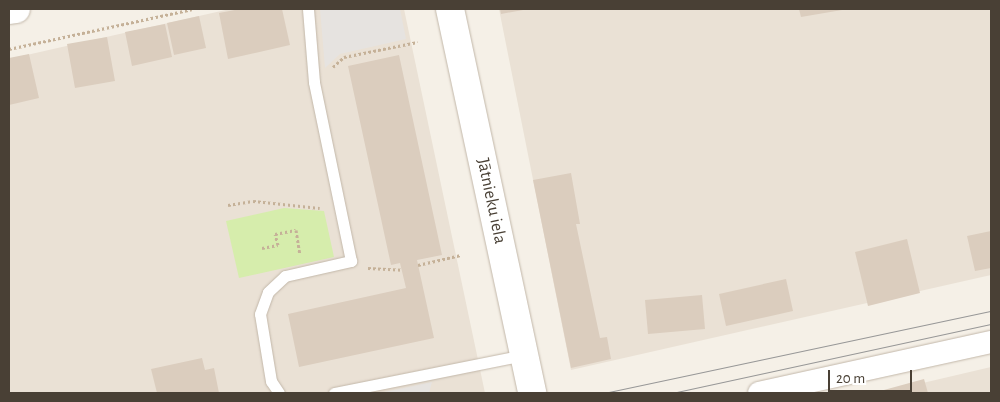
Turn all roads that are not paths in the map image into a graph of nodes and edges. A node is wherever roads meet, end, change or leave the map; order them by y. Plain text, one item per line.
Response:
1 (16, 9) edge
2 (308, 9) edge
3 (450, 9) edge
4 (9, 10) edge
5 (991, 342) edge
6 (524, 355) junction
7 (279, 393) edge
8 (334, 393) edge
9 (532, 393) edge
10 (759, 393) edge

1 - 4 street
2 - 7 lane
3 - 6 street, Jātnieku iela
5 - 10 street
6 - 8 lane
6 - 9 street, Jātnieku iela

